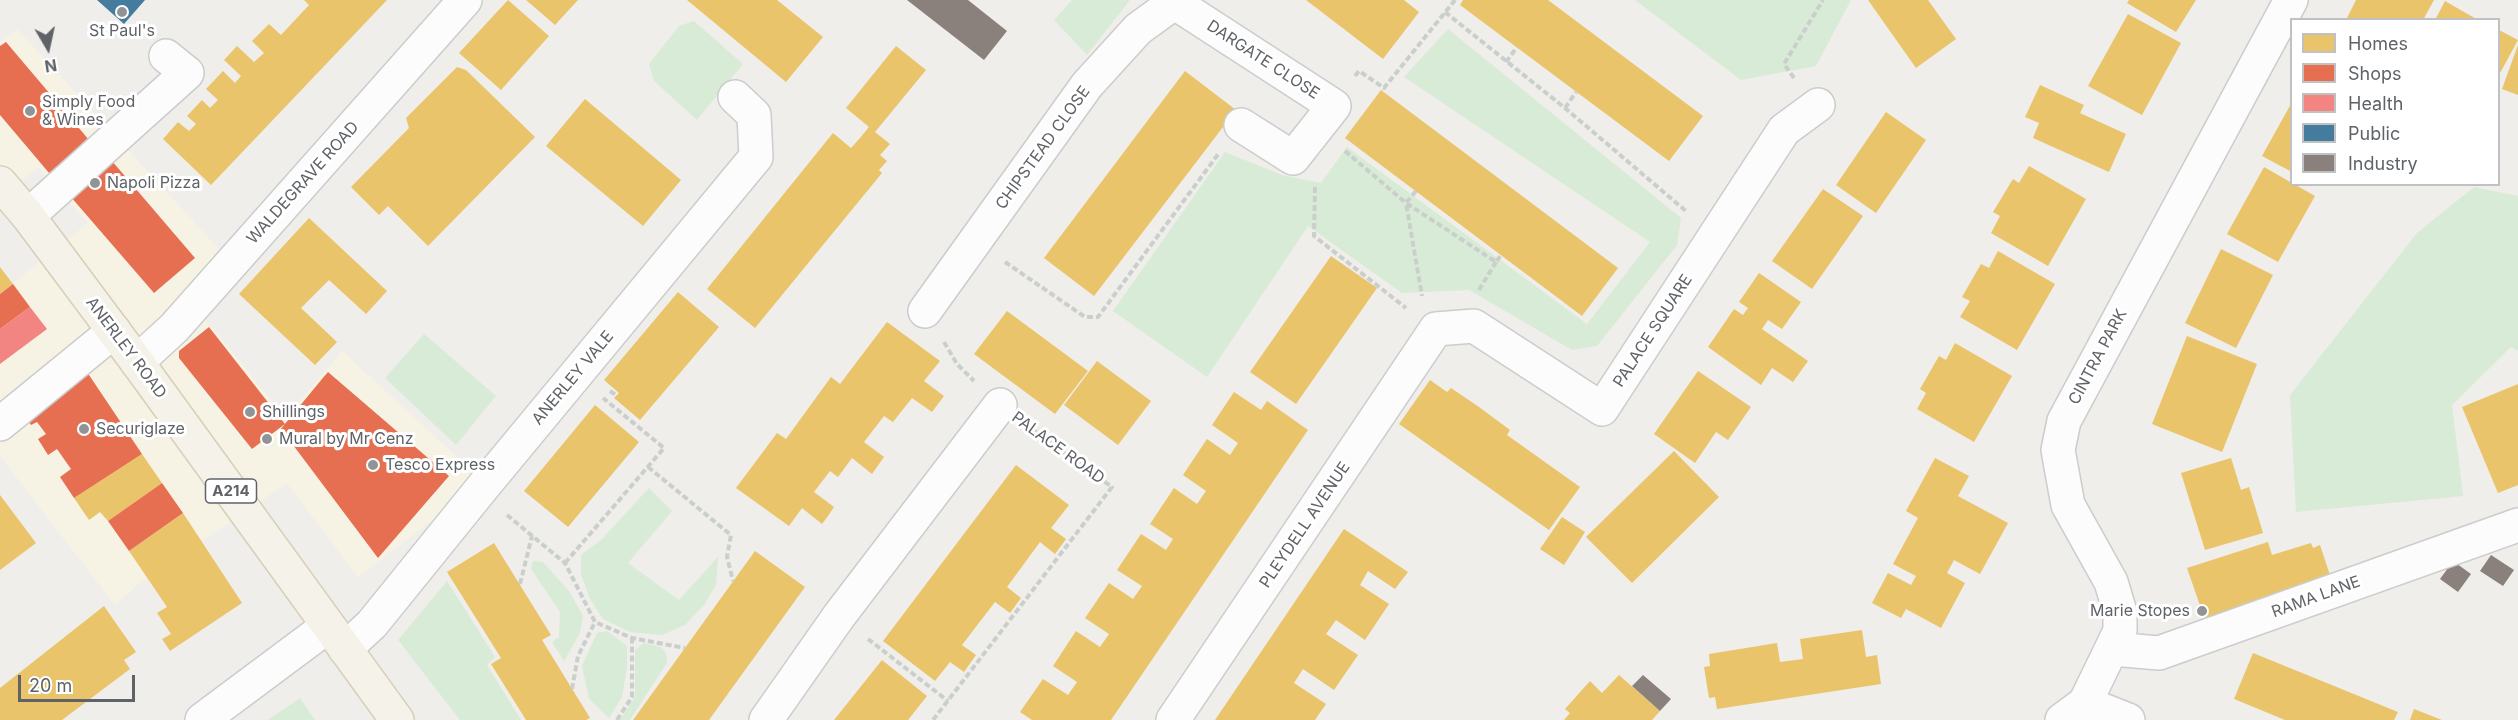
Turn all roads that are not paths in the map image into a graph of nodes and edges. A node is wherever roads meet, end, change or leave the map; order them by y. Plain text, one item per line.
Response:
1 (465, 0) edge
2 (2291, 0) edge
3 (1177, 2) edge
4 (166, 56) dead end
5 (735, 97) dead end
6 (1818, 105) dead end
7 (1240, 125) road end
8 (0, 183) edge
9 (28, 216) junction
10 (925, 311) road end
11 (1425, 321) joint
12 (114, 331) junction
13 (137, 362) junction
14 (1000, 405) road end
15 (0, 424) edge
16 (2518, 525) edge
17 (337, 637) junction
18 (2112, 649) junction
19 (2074, 712) edge
20 (201, 720) edge
21 (397, 720) edge
22 (766, 720) edge
23 (1173, 720) edge
24 (2128, 720) edge

1 - 13 street, WALDEGRAVE ROAD
2 - 18 street, CINTRA PARK
3 - 7 street, DARGATE CLOSE
3 - 10 street, CHIPSTEAD CLOSE
4 - 9 street
5 - 17 street, ANERLEY VALE
6 - 11 street, PALACE SQUARE
8 - 9 main road, ANERLEY ROAD / A214
9 - 12 main road, ANERLEY ROAD / A214
11 - 23 street, PLEYDELL AVENUE
12 - 13 main road, ANERLEY ROAD / A214
12 - 15 street
13 - 17 main road, ANERLEY ROAD / A214
14 - 22 street, PALACE ROAD
16 - 18 street, RAMA LANE
17 - 20 street, ANERLEY VALE
17 - 21 main road, ANERLEY ROAD / A214
18 - 19 street, CINTRA PARK
19 - 24 street

